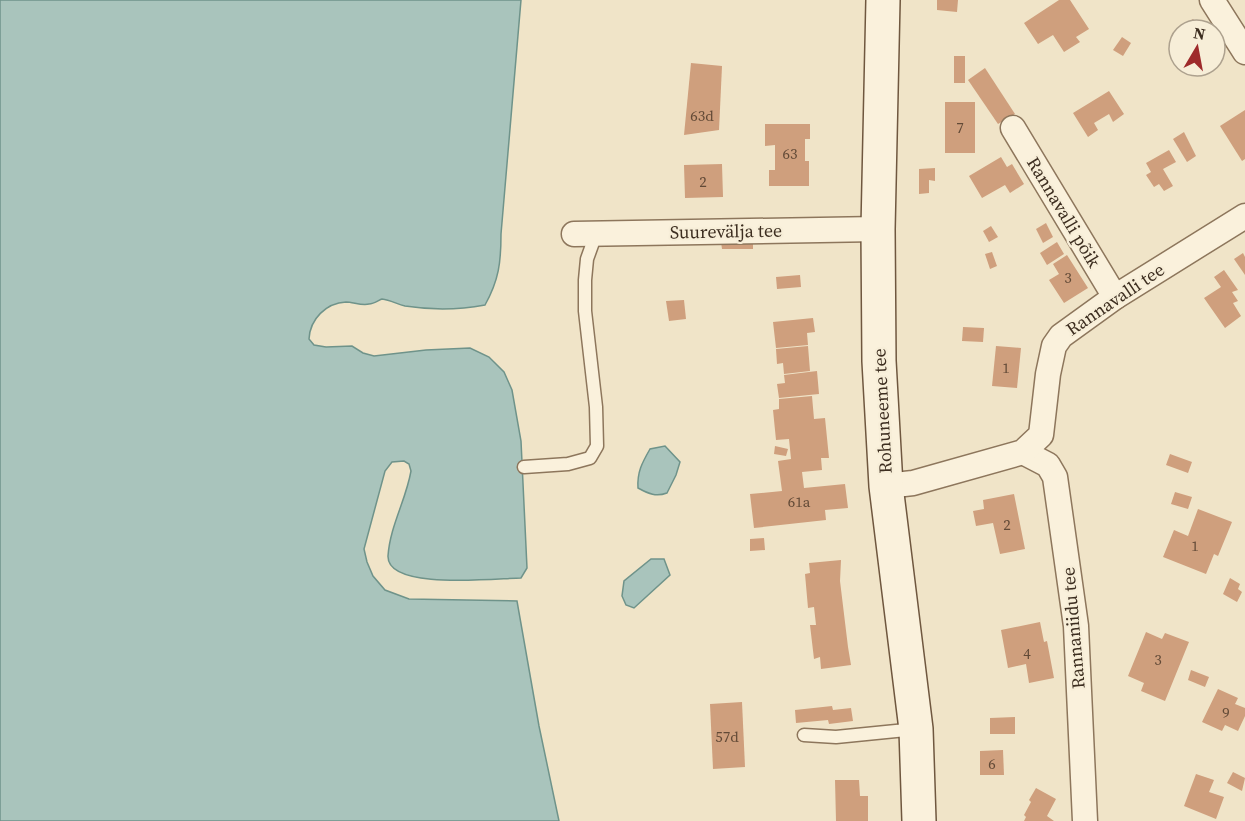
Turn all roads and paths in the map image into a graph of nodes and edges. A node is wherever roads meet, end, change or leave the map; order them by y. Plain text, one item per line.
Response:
1 (883, 0) edge
2 (1212, 0) edge
3 (1245, 52) edge
4 (1013, 128) dead end
5 (1245, 216) edge
6 (878, 228) junction
7 (585, 234) joint
8 (1115, 297) junction
9 (1023, 452) junction
10 (524, 467) dead end
11 (886, 486) junction
12 (916, 729) junction
13 (804, 735) dead end
14 (919, 821) edge
15 (1085, 821) edge

1 - 6 street, Rohuneeme tee
2 - 3 street
4 - 8 street, Rannavalli põik
5 - 8 street, Rannavalli tee
6 - 7 street, Suurevälja tee
6 - 11 street, Rohuneeme tee
7 - 10 lane
8 - 9 street, Rannavalli tee
9 - 11 street
9 - 15 street, Rannaniidu tee
11 - 12 street, Rohuneeme tee
12 - 13 lane
12 - 14 street, Rohuneeme tee

